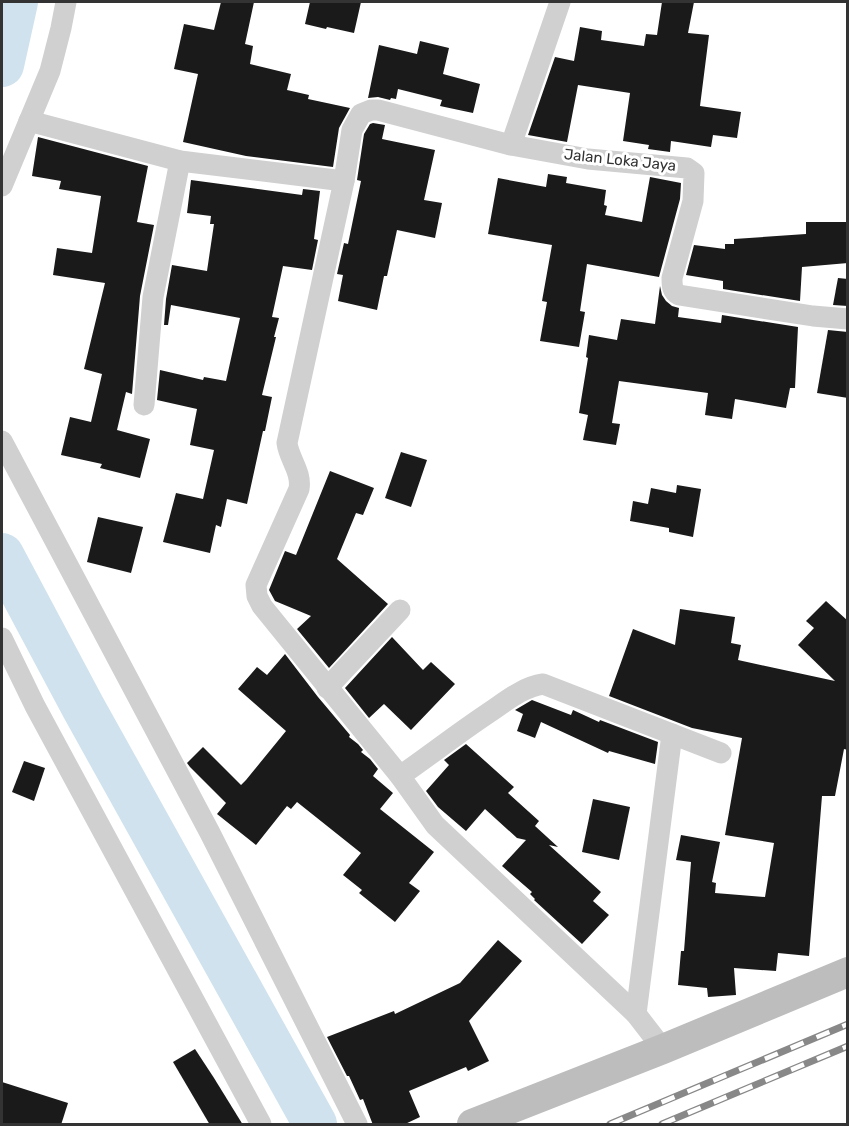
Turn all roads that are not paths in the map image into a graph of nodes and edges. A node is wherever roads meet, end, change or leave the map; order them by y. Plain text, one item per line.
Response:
1 (66, 2) edge
2 (560, 2) edge
3 (29, 121) junction
4 (511, 145) junction
5 (180, 161) junction
6 (344, 181) junction
7 (2, 186) edge
8 (848, 319) edge
9 (144, 405) dead end
10 (2, 441) edge
11 (400, 610) dead end
12 (2, 638) edge
13 (327, 688) junction
14 (672, 734) junction
15 (721, 753) dead end
16 (400, 776) junction
17 (848, 972) edge
18 (636, 1014) junction
19 (663, 1048) junction
20 (261, 1125) edge
21 (357, 1125) edge
22 (472, 1125) edge

1 - 3 street
2 - 4 street
3 - 5 street
3 - 7 street
4 - 6 street, Jalan Loka Jaya
4 - 8 street, Jalan Loka Jaya
5 - 6 street
5 - 9 street
6 - 13 street
10 - 21 street
11 - 13 street
12 - 20 street
13 - 16 street
14 - 15 street
14 - 16 street
14 - 18 street
16 - 18 street
17 - 19 main road
18 - 19 street
19 - 22 main road

